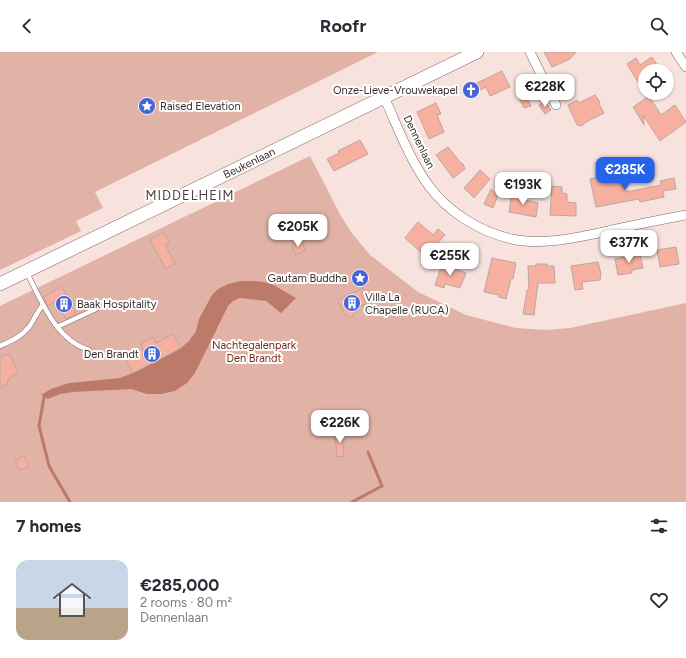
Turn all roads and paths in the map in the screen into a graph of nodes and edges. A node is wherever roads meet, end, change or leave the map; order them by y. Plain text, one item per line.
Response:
1 (477, 52) edge
2 (530, 52) edge
3 (676, 52) edge
4 (686, 67) edge
5 (384, 97) junction
6 (556, 106) dead end
7 (686, 215) edge
8 (26, 271) junction
9 (0, 284) edge
10 (43, 305) junction
11 (96, 309) dead end
12 (57, 327) junction
13 (0, 346) edge
14 (89, 350) dead end

1 - 5 street, Beukenlaan
2 - 6 street
3 - 4 street
5 - 7 street, Dennenlaan
5 - 8 street, Beukenlaan
8 - 9 street, Beukenlaan
8 - 10 lane
10 - 12 lane
10 - 13 lane
11 - 12 lane
12 - 14 lane

